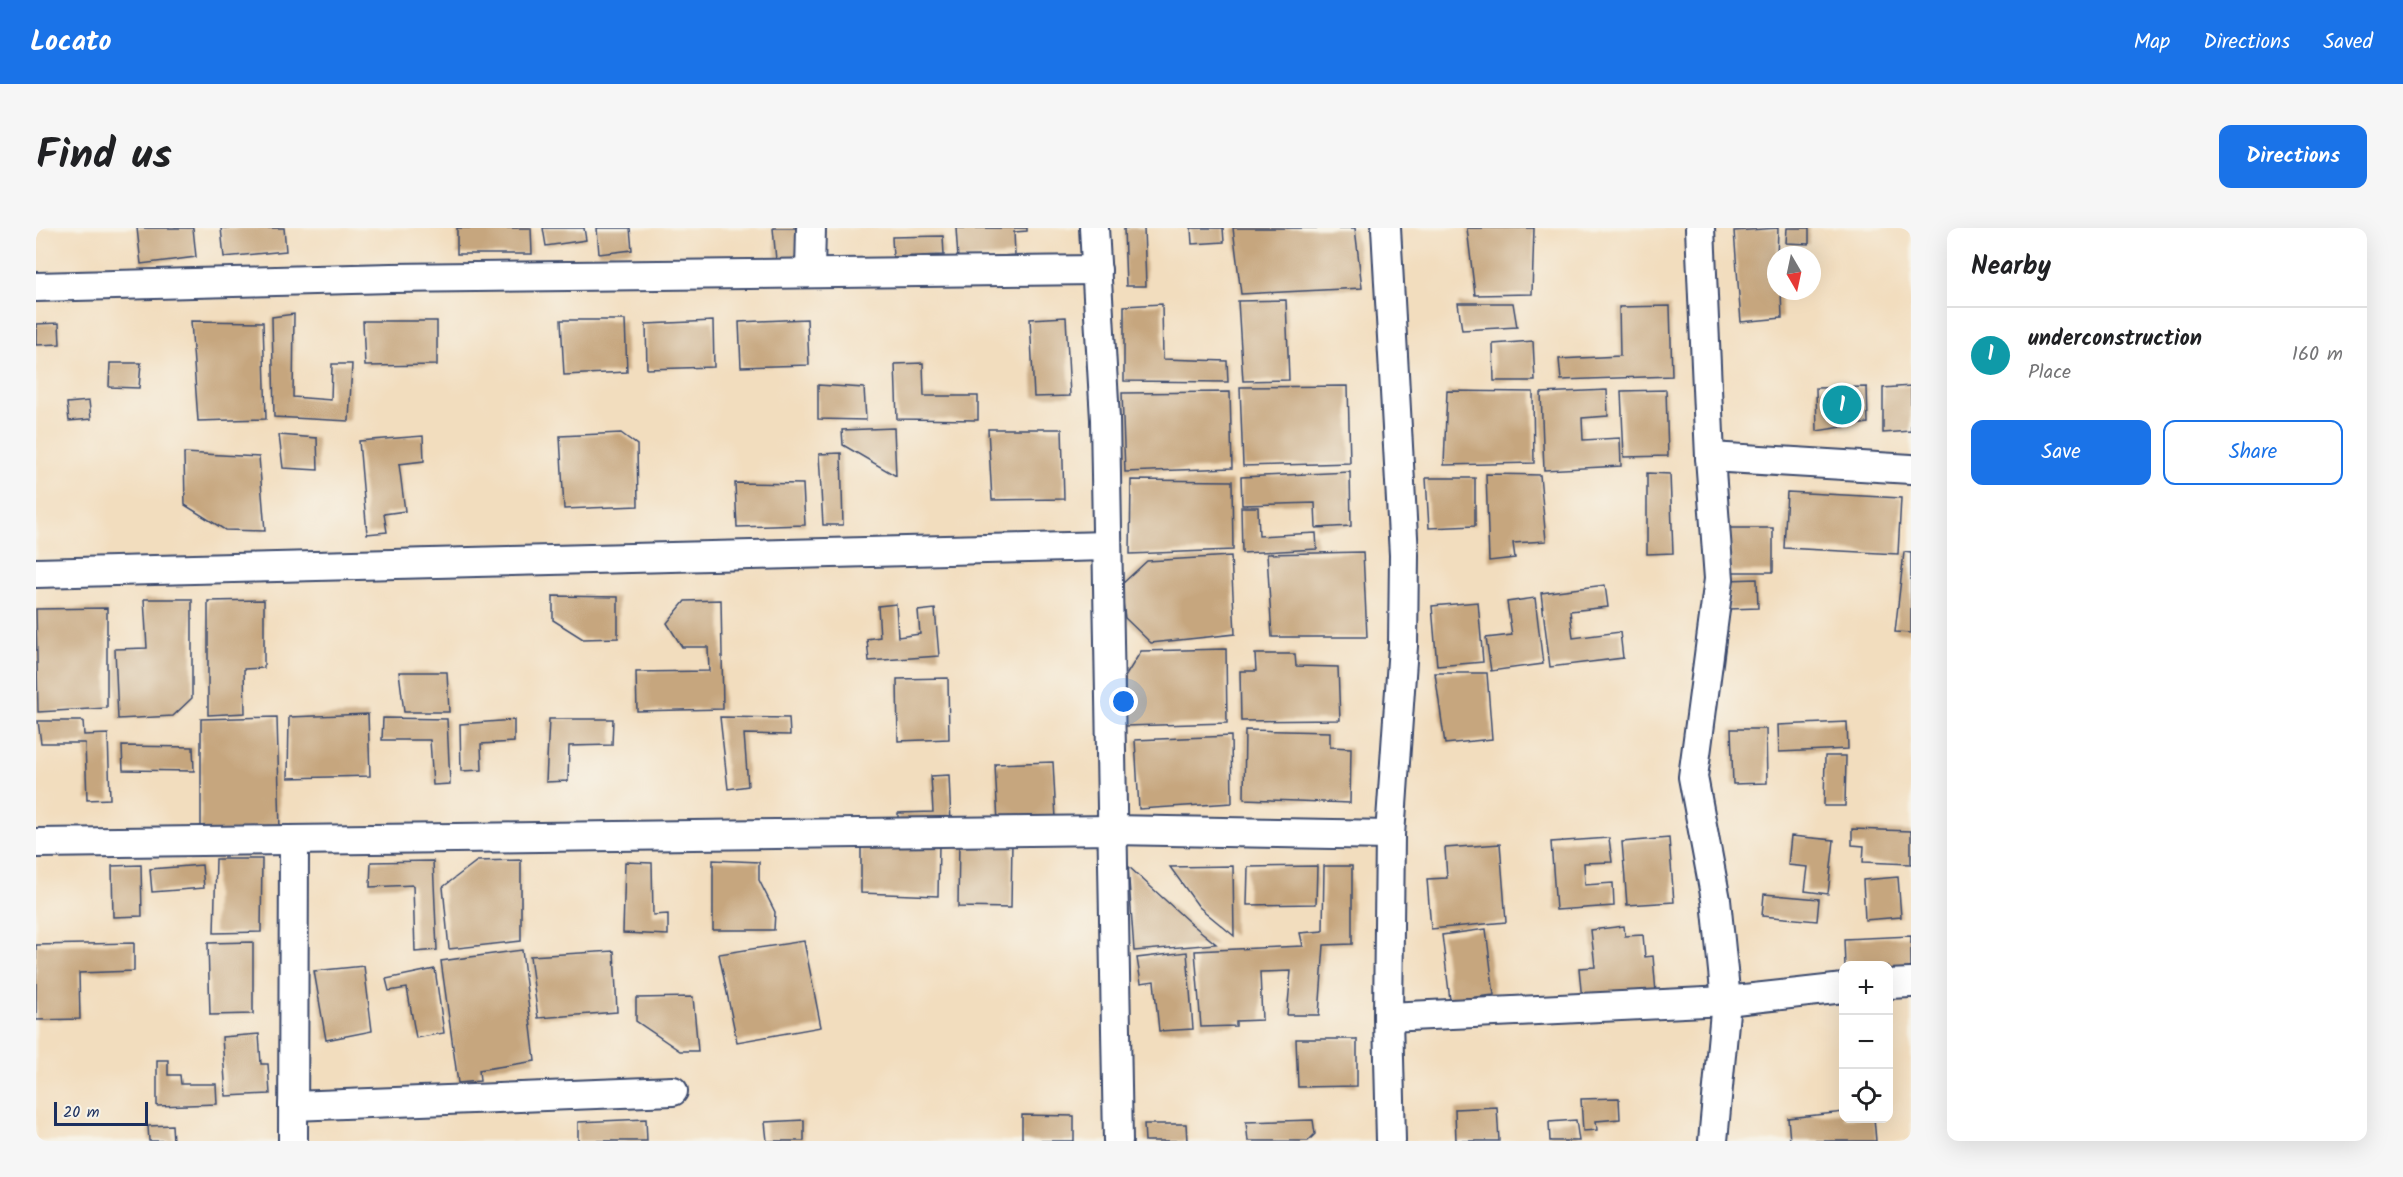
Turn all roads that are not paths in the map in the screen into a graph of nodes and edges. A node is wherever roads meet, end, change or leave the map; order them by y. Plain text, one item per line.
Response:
1 (811, 228) edge
2 (1094, 228) edge
3 (1386, 228) edge
4 (1700, 228) edge
5 (1097, 270) junction
6 (810, 272) junction
7 (36, 287) edge
8 (1710, 457) junction
9 (1911, 469) edge
10 (1107, 546) junction
11 (36, 573) edge
12 (1112, 830) junction
13 (1390, 835) junction
14 (294, 841) junction
15 (36, 843) edge
16 (1911, 983) edge
17 (1893, 984) edge
18 (1839, 989) edge
19 (1726, 1001) junction
20 (1388, 1017) junction
21 (673, 1091) dead end
22 (293, 1106) junction
23 (293, 1141) edge
24 (1118, 1141) edge
25 (1391, 1141) edge
26 (1713, 1141) edge

1 - 6 street
2 - 5 street
3 - 13 street
4 - 8 street
5 - 6 street
5 - 10 street
6 - 7 street
8 - 9 street
8 - 19 street
10 - 11 street
10 - 12 street
12 - 13 street
12 - 14 street
12 - 24 street
13 - 20 street
14 - 15 street
14 - 22 street
16 - 17 street
18 - 19 street
19 - 20 street
19 - 26 street
20 - 25 street
21 - 22 street
22 - 23 street

